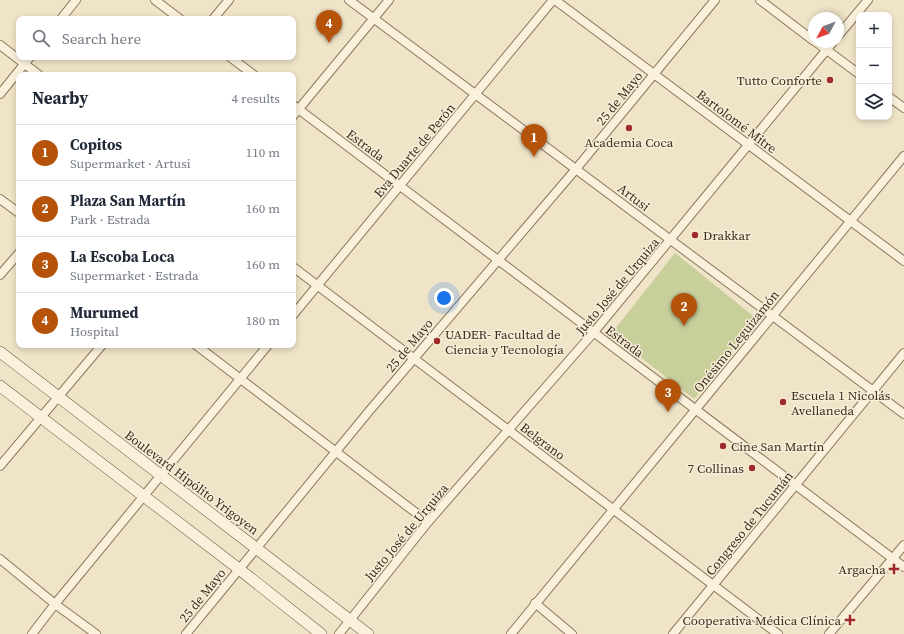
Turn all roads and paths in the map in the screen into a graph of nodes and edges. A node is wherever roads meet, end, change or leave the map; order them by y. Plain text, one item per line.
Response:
1 (76, 0) edge
2 (155, 0) edge
3 (228, 0) edge
4 (349, 0) edge
5 (389, 0) edge
6 (554, 0) edge
7 (715, 0) edge
8 (760, 0) edge
9 (868, 0) edge
10 (63, 16) edge
11 (176, 16) edge
12 (215, 16) edge
13 (374, 18) junction
14 (844, 29) edge
15 (808, 36) edge
16 (0, 45) edge
17 (824, 48) edge
18 (826, 50) junction
19 (16, 58) edge
20 (19, 60) edge
21 (27, 60) edge
22 (234, 60) edge
23 (24, 64) junction
24 (18, 72) edge
25 (35, 72) edge
26 (250, 72) edge
27 (856, 72) edge
28 (16, 74) edge
29 (654, 74) junction
30 (0, 94) edge
31 (475, 94) junction
32 (892, 99) edge
33 (296, 107) edge
34 (904, 108) edge
35 (749, 145) junction
36 (904, 156) edge
37 (576, 169) junction
38 (400, 185) junction
39 (0, 199) edge
40 (16, 211) edge
41 (850, 221) junction
42 (671, 240) junction
43 (16, 256) edge
44 (498, 260) junction
45 (904, 261) edge
46 (296, 269) edge
47 (0, 275) edge
48 (316, 286) junction
49 (296, 311) edge
50 (772, 316) junction
51 (594, 332) junction
52 (99, 348) edge
53 (200, 348) edge
54 (266, 348) edge
55 (0, 352) edge
56 (904, 353) edge
57 (413, 358) junction
58 (241, 378) junction
59 (0, 386) edge
60 (873, 391) junction
61 (58, 397) junction
62 (695, 409) junction
63 (904, 414) edge
64 (41, 418) junction
65 (510, 430) junction
66 (336, 451) junction
67 (0, 466) edge
68 (160, 476) junction
69 (795, 485) junction
70 (144, 496) junction
71 (613, 509) junction
72 (428, 522) junction
73 (904, 544) edge
74 (256, 548) junction
75 (893, 558) junction
76 (0, 559) edge
77 (904, 567) edge
78 (239, 569) junction
79 (713, 585) junction
80 (535, 603) junction
81 (55, 604) junction
82 (350, 620) junction
83 (32, 634) edge
84 (96, 634) edge
85 (186, 634) edge
86 (321, 634) edge
87 (339, 634) edge
88 (368, 634) edge
89 (511, 634) edge
90 (572, 634) edge
91 (673, 634) edge
92 (778, 634) edge
93 (829, 634) edge

1 - 10 street
2 - 11 street
3 - 12 street
4 - 13 street, Artusi
5 - 13 street
6 - 29 street, Bartolomé Mitre
6 - 31 street, Eva Duarte de Perón
7 - 29 street, 25 de Mayo
8 - 15 street
9 - 14 street
13 - 31 street, Artusi
13 - 33 street
16 - 19 street
17 - 18 street
18 - 27 street
18 - 35 street, Justo José de Urquiza
20 - 23 street
21 - 23 street
22 - 26 street
23 - 24 street
23 - 25 street
28 - 30 street
29 - 35 street, Bartolomé Mitre
29 - 37 street, 25 de Mayo
31 - 37 street, Artusi
31 - 38 street, Eva Duarte de Perón
32 - 34 street
33 - 38 street, Estrada
35 - 41 street, Bartolomé Mitre
35 - 42 street, Justo José de Urquiza
36 - 41 street, Onésimo Leguizamón
37 - 42 street, Artusi
37 - 44 street, 25 de Mayo
38 - 44 street, Estrada
38 - 48 street, Eva Duarte de Perón
39 - 40 street
41 - 45 street, Bartolomé Mitre
41 - 50 street, Onésimo Leguizamón
42 - 50 street, Artusi
42 - 51 street, Justo José de Urquiza
43 - 47 street
44 - 51 street, Estrada
44 - 57 street, 25 de Mayo
46 - 48 street, Belgrano
48 - 49 street, Eva Duarte de Perón
48 - 57 street, Belgrano
50 - 60 street, Artusi
50 - 62 street, Onésimo Leguizamón
51 - 62 street, Estrada
51 - 65 street, Justo José de Urquiza
52 - 61 street
53 - 58 street
54 - 58 street
55 - 61 main road, Boulevard Hipólito Yrigoyen
56 - 60 street, Congreso de Tucumán
57 - 65 street, Belgrano
57 - 66 street, 25 de Mayo
58 - 66 street
58 - 68 street
59 - 64 main road
60 - 63 street, Artusi
60 - 69 street, Congreso de Tucumán
61 - 64 street
61 - 68 main road, Boulevard Hipólito Yrigoyen
62 - 69 street, Estrada
62 - 71 street, Onésimo Leguizamón
64 - 67 street
64 - 70 main road
65 - 71 street, Belgrano
65 - 72 street, Justo José de Urquiza
66 - 72 street
66 - 74 street, 25 de Mayo
68 - 70 street
68 - 74 main road, Boulevard Hipólito Yrigoyen
69 - 75 street, Estrada
69 - 79 street, Congreso de Tucumán
70 - 78 main road
70 - 81 street
71 - 79 street, Belgrano
71 - 80 street, Onésimo Leguizamón
72 - 82 street, Justo José de Urquiza
73 - 75 street
74 - 78 street, 25 de Mayo
74 - 82 main road, Boulevard Hipólito Yrigoyen
75 - 77 street, Estrada
75 - 93 street
76 - 81 street
78 - 85 street, 25 de Mayo
78 - 86 main road
79 - 91 street, Congreso de Tucumán
79 - 92 street, Belgrano
80 - 89 street, Onésimo Leguizamón
80 - 90 street
81 - 83 street
81 - 84 street
82 - 87 street, Justo José de Urquiza
82 - 88 main road, Boulevard Hipólito Yrigoyen

